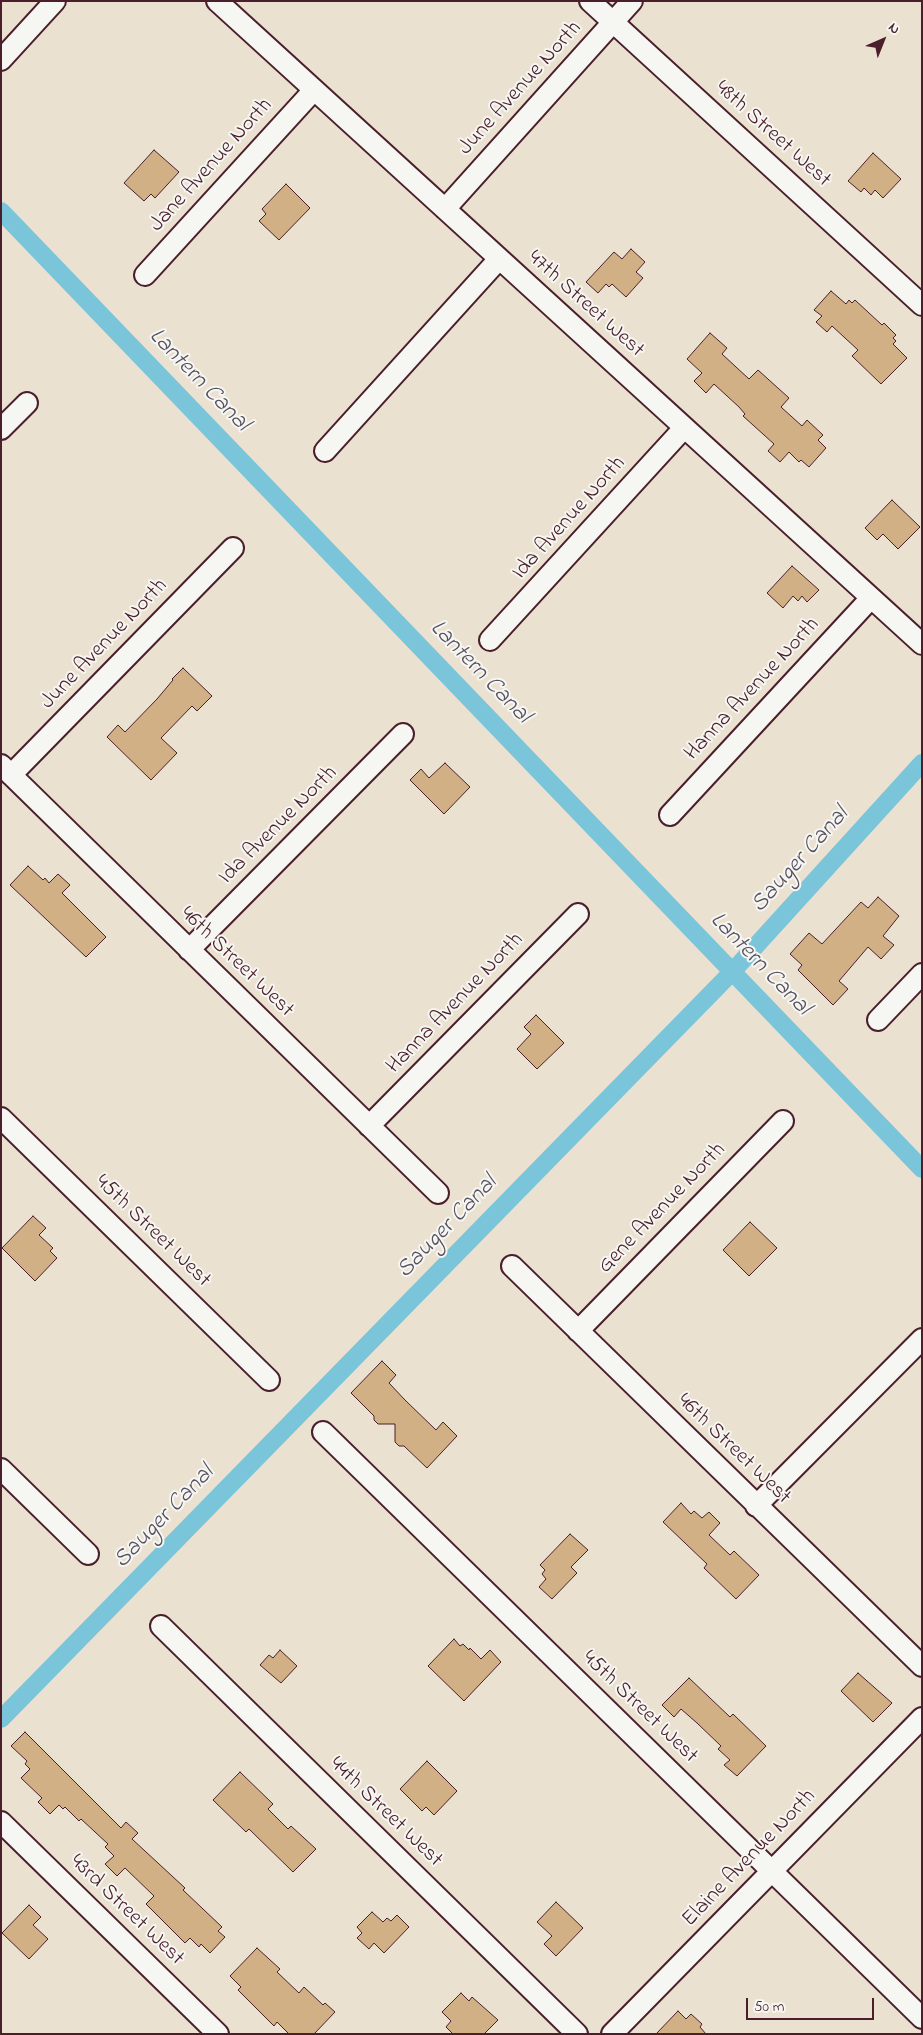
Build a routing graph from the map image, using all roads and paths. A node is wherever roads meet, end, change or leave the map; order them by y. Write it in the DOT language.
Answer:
graph roads {
  1 [pos="55,1"];
  2 [pos="217,1"];
  3 [pos="590,1"];
  4 [pos="632,1"];
  5 [pos="613,22"];
  6 [pos="1,60"];
  7 [pos="314,90"];
  8 [pos="444,209"];
  9 [pos="499,259"];
  10 [pos="145,275"];
  11 [pos="922,305"];
  12 [pos="28,403"];
  13 [pos="1,428"];
  14 [pos="684,428"];
  15 [pos="325,451"];
  16 [pos="233,548"];
  17 [pos="871,598"];
  18 [pos="490,640"];
  19 [pos="922,644"];
  20 [pos="403,734"];
  21 [pos="6,770"];
  22 [pos="670,815"];
  23 [pos="578,914"];
  24 [pos="189,950"];
  25 [pos="922,974"];
  26 [pos="878,1020"];
  27 [pos="1,1118"];
  28 [pos="783,1120"];
  29 [pos="369,1126"];
  30 [pos="438,1194"];
  31 [pos="512,1266"];
  32 [pos="578,1331"];
  33 [pos="922,1339"];
  34 [pos="268,1380"];
  35 [pos="323,1432"];
  36 [pos="1,1469"];
  37 [pos="756,1506"];
  38 [pos="88,1554"];
  39 [pos="161,1626"];
  40 [pos="922,1666"];
  41 [pos="922,1718"];
  42 [pos="1,1822"];
  43 [pos="772,1871"];
  44 [pos="922,2018"];
  45 [pos="218,2034"];
  46 [pos="577,2034"];
  47 [pos="612,2034"];
  1 -- 6 [label="street"];
  2 -- 7 [label="street, 47th Street West"];
  3 -- 5 [label="street, 48th Street West"];
  4 -- 5 [label="street, June Avenue North"];
  5 -- 8 [label="street, June Avenue North"];
  5 -- 11 [label="street, 48th Street West"];
  7 -- 8 [label="street, 47th Street West"];
  7 -- 10 [label="street, Jane Avenue North"];
  8 -- 9 [label="street, 47th Street West"];
  9 -- 14 [label="street, 47th Street West"];
  9 -- 15 [label="street"];
  12 -- 13 [label="street"];
  14 -- 17 [label="street, 47th Street West"];
  14 -- 18 [label="street, Ida Avenue North"];
  16 -- 21 [label="street, June Avenue North"];
  17 -- 19 [label="street, 47th Street West"];
  17 -- 22 [label="street, Hanna Avenue North"];
  20 -- 24 [label="street, Ida Avenue North"];
  21 -- 24 [label="street, 46th Street West"];
  23 -- 29 [label="street, Hanna Avenue North"];
  24 -- 29 [label="street, 46th Street West"];
  25 -- 26 [label="street"];
  27 -- 34 [label="street, 45th Street West"];
  28 -- 32 [label="street, Gene Avenue North"];
  29 -- 30 [label="street, 46th Street West"];
  31 -- 32 [label="street, 46th Street West"];
  32 -- 37 [label="street, 46th Street West"];
  33 -- 37 [label="street"];
  35 -- 43 [label="street, 45th Street West"];
  36 -- 38 [label="street"];
  37 -- 40 [label="street, 46th Street West"];
  39 -- 46 [label="street, 44th Street West"];
  41 -- 43 [label="street, Elaine Avenue North"];
  42 -- 45 [label="street, 43rd Street West"];
  43 -- 44 [label="street, 45th Street West"];
  43 -- 47 [label="street, Elaine Avenue North"];
}
